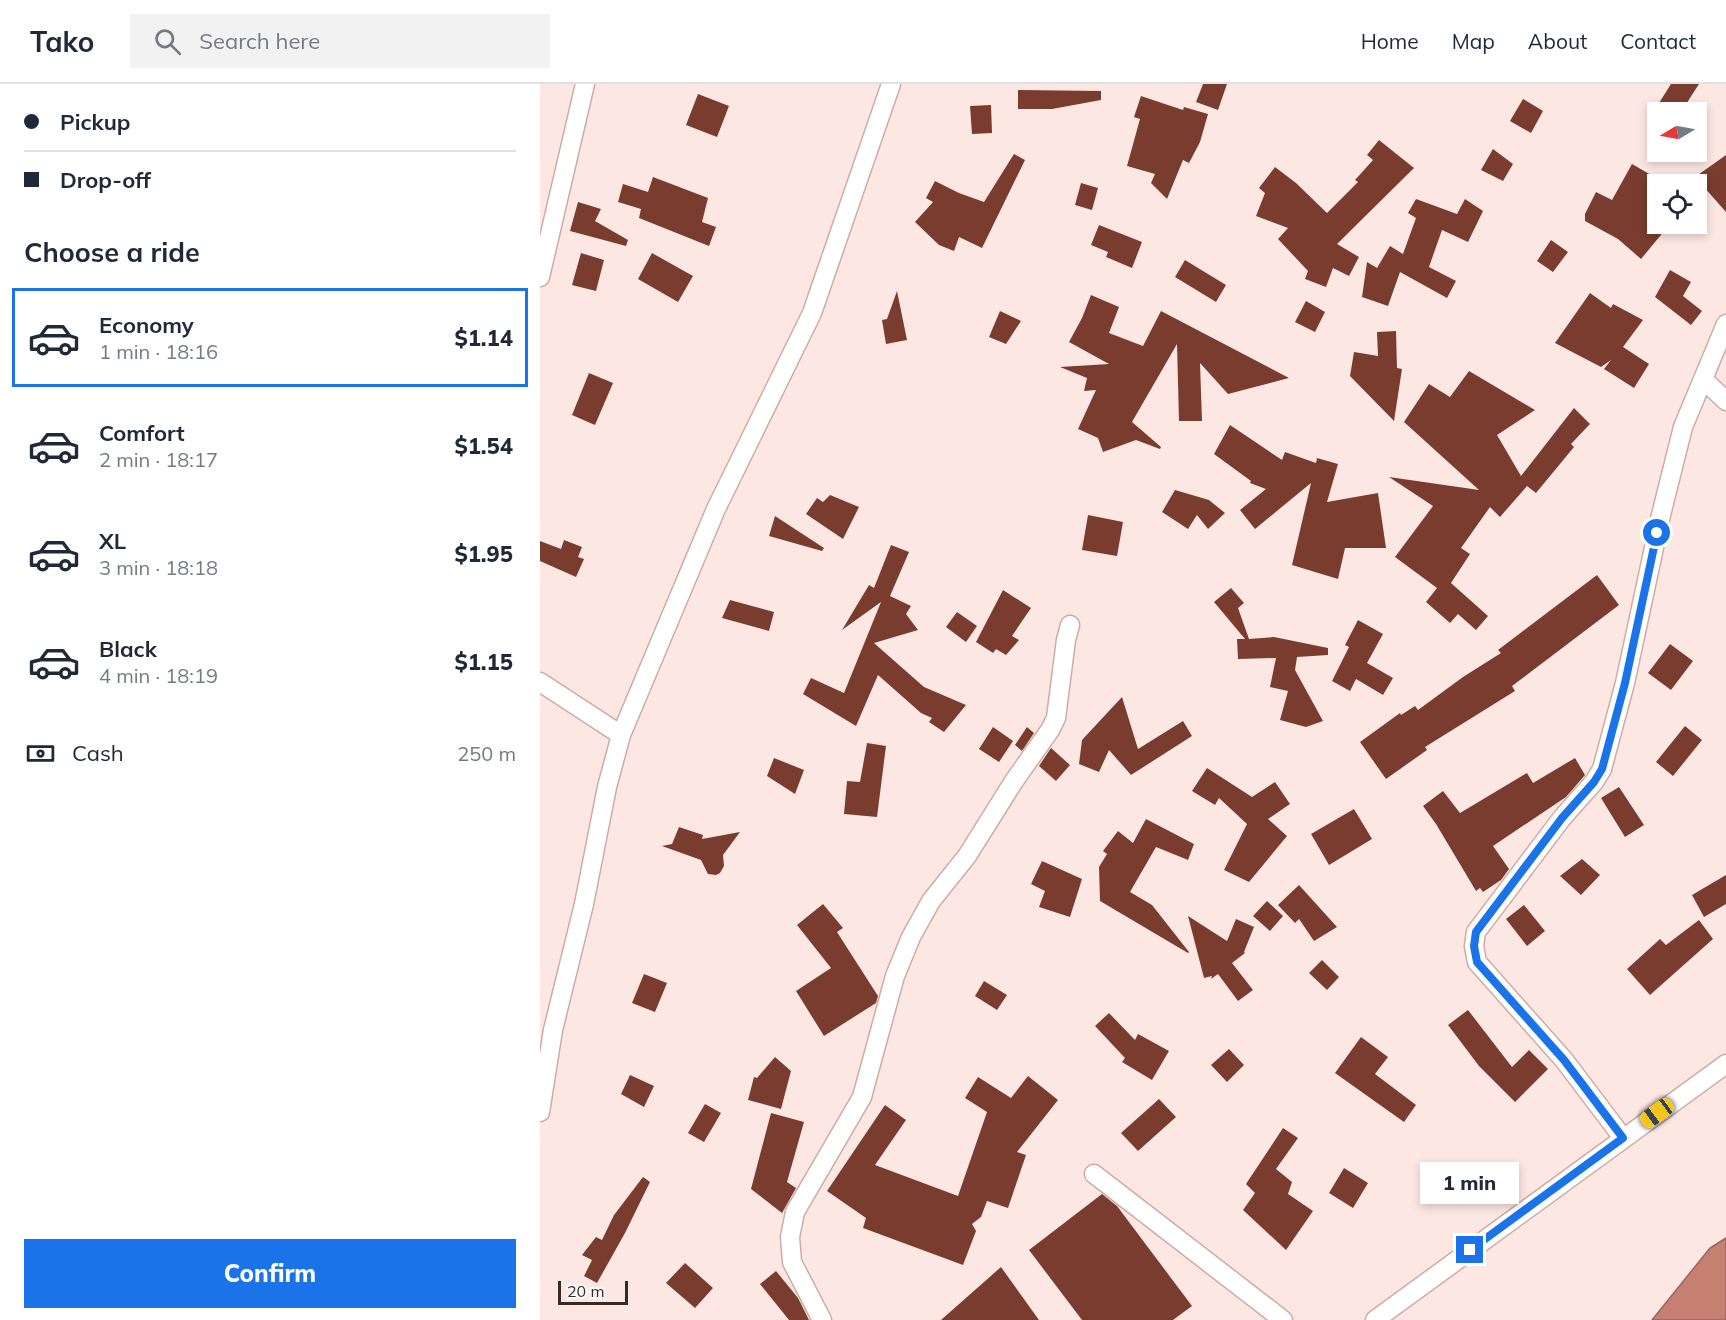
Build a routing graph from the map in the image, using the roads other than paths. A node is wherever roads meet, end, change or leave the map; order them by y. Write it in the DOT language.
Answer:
graph roads {
  1 [pos="585,84"];
  2 [pos="891,84"];
  3 [pos="540,277"];
  4 [pos="1726,324"];
  5 [pos="1704,380"];
  6 [pos="1726,401"];
  7 [pos="1070,625"];
  8 [pos="540,682"];
  9 [pos="621,735"];
  10 [pos="1726,1064"];
  11 [pos="540,1112"];
  12 [pos="1623,1138"];
  13 [pos="1094,1174"];
  14 [pos="822,1320"];
  15 [pos="1283,1320"];
  16 [pos="1375,1320"];
  1 -- 3 [label="street"];
  2 -- 9 [label="street"];
  4 -- 5 [label="street"];
  5 -- 6 [label="street"];
  5 -- 12 [label="street"];
  7 -- 14 [label="street"];
  8 -- 9 [label="street"];
  9 -- 11 [label="street"];
  10 -- 12 [label="street"];
  12 -- 16 [label="street"];
  13 -- 15 [label="street"];
}
